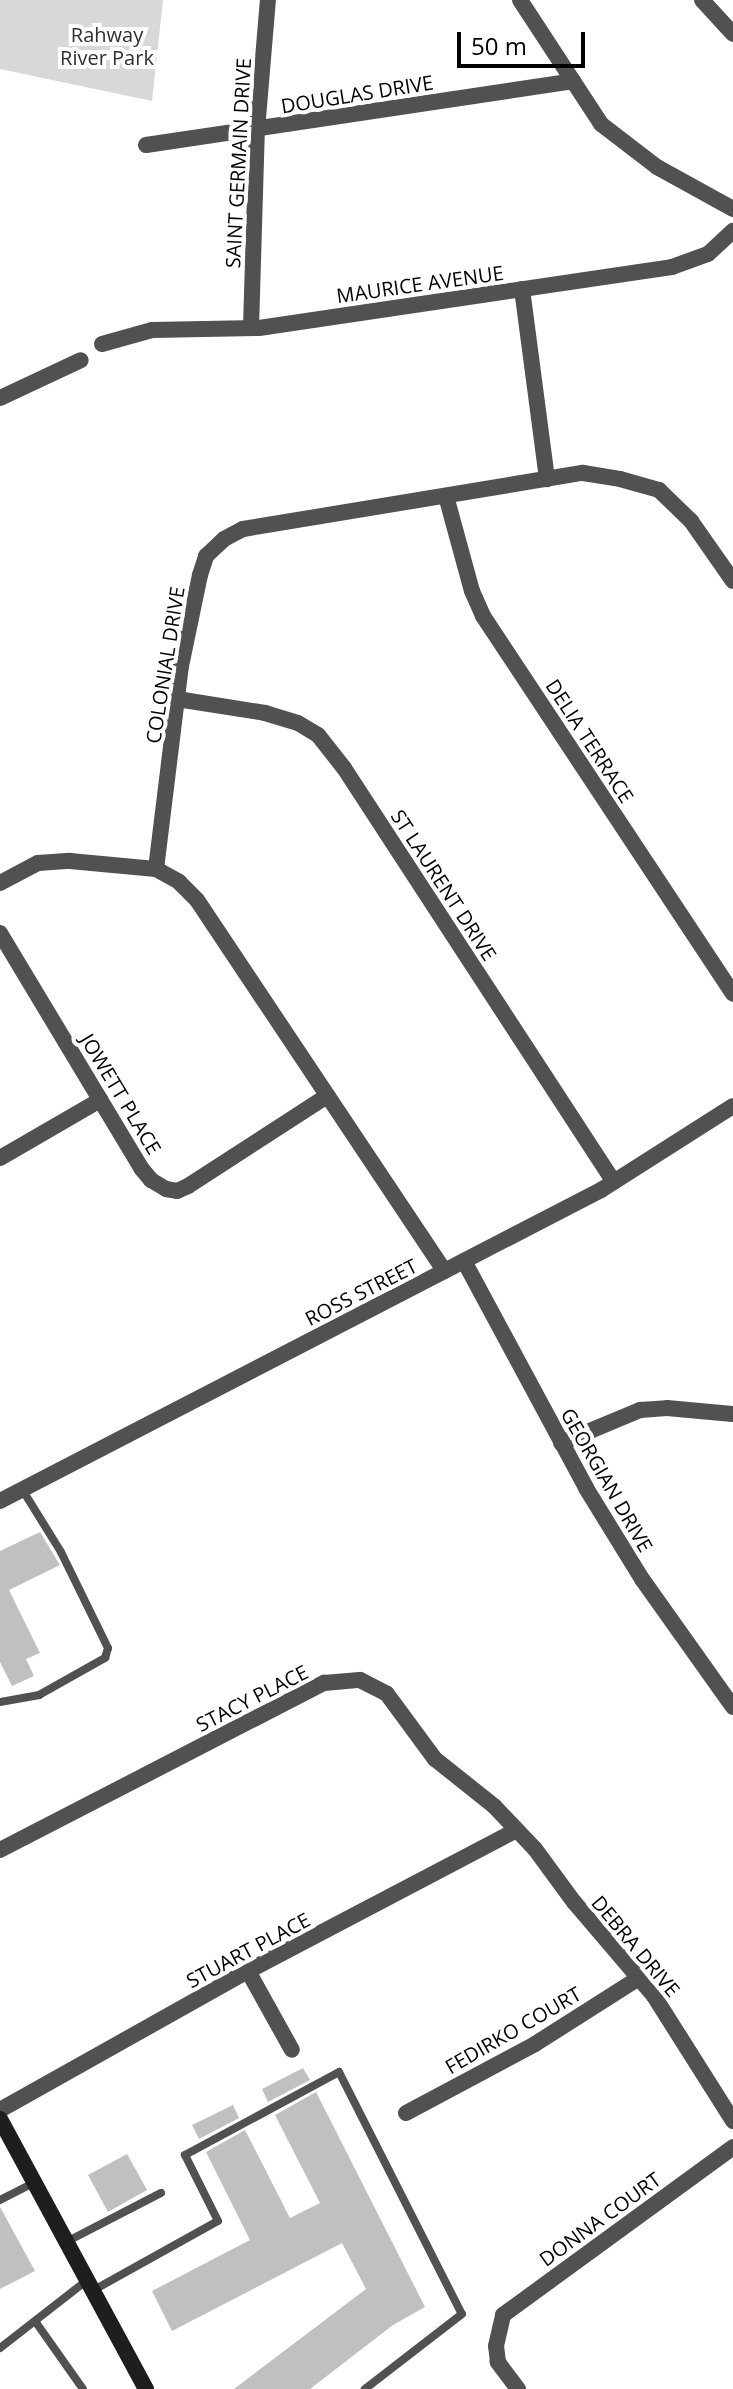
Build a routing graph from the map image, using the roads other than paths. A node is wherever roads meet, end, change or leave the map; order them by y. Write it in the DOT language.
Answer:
graph roads {
  1 [pos="268,0"];
  2 [pos="520,0"];
  3 [pos="702,0"];
  4 [pos="733,34"];
  5 [pos="573,81"];
  6 [pos="257,130"];
  7 [pos="146,145"];
  8 [pos="733,209"];
  9 [pos="733,231"];
  10 [pos="522,289"];
  11 [pos="251,328"];
  12 [pos="102,344"];
  13 [pos="81,360"];
  14 [pos="0,398"];
  15 [pos="547,479"];
  16 [pos="446,496"];
  17 [pos="733,581"];
  18 [pos="177,699"];
  19 [pos="156,869"];
  20 [pos="0,883"];
  21 [pos="0,933"];
  22 [pos="733,994"];
  23 [pos="327,1096"];
  24 [pos="100,1100"];
  25 [pos="733,1106"];
  26 [pos="0,1158"];
  27 [pos="614,1182"];
  28 [pos="464,1261"];
  29 [pos="444,1271"];
  30 [pos="733,1414"];
  31 [pos="561,1443"];
  32 [pos="22,1489"];
  33 [pos="0,1501"];
  34 [pos="0,1702"];
  35 [pos="733,1707"];
  36 [pos="494,1806"];
  37 [pos="516,1830"];
  38 [pos="0,1850"];
  39 [pos="248,1971"];
  40 [pos="639,1978"];
  41 [pos="292,2050"];
  42 [pos="0,2110"];
  43 [pos="406,2113"];
  44 [pos="0,2119"];
  45 [pos="733,2121"];
  46 [pos="733,2147"];
  47 [pos="34,2183"];
  48 [pos="161,2193"];
  49 [pos="0,2200"];
  50 [pos="65,2242"];
  51 [pos="88,2286"];
  52 [pos="35,2321"];
  53 [pos="0,2348"];
  54 [pos="83,2389"];
  55 [pos="146,2389"];
  56 [pos="365,2389"];
  57 [pos="518,2389"];
  1 -- 6 [label="street, SAINT GERMAIN DRIVE"];
  2 -- 5 [label="street"];
  3 -- 4 [label="street"];
  5 -- 6 [label="street, DOUGLAS DRIVE"];
  5 -- 8 [label="street"];
  6 -- 7 [label="street, DOUGLAS DRIVE"];
  6 -- 11 [label="street, SAINT GERMAIN DRIVE"];
  9 -- 10 [label="street, MAURICE AVENUE"];
  10 -- 11 [label="street, MAURICE AVENUE"];
  10 -- 15 [label="street"];
  11 -- 12 [label="street, MAURICE AVENUE"];
  13 -- 14 [label="street"];
  15 -- 16 [label="street, COLONIAL DRIVE"];
  15 -- 17 [label="street, COLONIAL DRIVE"];
  16 -- 18 [label="street, COLONIAL DRIVE"];
  16 -- 22 [label="street, DELIA TERRACE"];
  18 -- 19 [label="street, COLONIAL DRIVE"];
  18 -- 27 [label="street, ST LAURENT DRIVE"];
  19 -- 20 [label="street"];
  19 -- 23 [label="street"];
  21 -- 24 [label="street, JOWETT PLACE"];
  23 -- 24 [label="street, JOWETT PLACE"];
  23 -- 29 [label="street"];
  24 -- 26 [label="street"];
  25 -- 27 [label="street, ROSS STREET"];
  27 -- 28 [label="street, ROSS STREET"];
  28 -- 29 [label="street, ROSS STREET"];
  28 -- 31 [label="street, GEORGIAN DRIVE"];
  29 -- 32 [label="street, ROSS STREET"];
  30 -- 31 [label="street"];
  31 -- 35 [label="street, GEORGIAN DRIVE"];
  32 -- 33 [label="street, ROSS STREET"];
  32 -- 34 [label="lane"];
  36 -- 37 [label="street, DEBRA DRIVE"];
  36 -- 38 [label="street, STACY PLACE"];
  37 -- 39 [label="street, STUART PLACE"];
  37 -- 40 [label="street, DEBRA DRIVE"];
  39 -- 41 [label="street"];
  39 -- 42 [label="street, STUART PLACE"];
  40 -- 43 [label="street, FEDIRKO COURT"];
  40 -- 45 [label="street, DEBRA DRIVE"];
  44 -- 47 [label="main road"];
  46 -- 57 [label="street, DONNA COURT"];
  47 -- 49 [label="lane"];
  47 -- 50 [label="main road"];
  48 -- 50 [label="lane"];
  50 -- 51 [label="main road"];
  51 -- 52 [label="lane"];
  51 -- 55 [label="main road"];
  51 -- 56 [label="lane"];
  52 -- 53 [label="lane"];
  52 -- 54 [label="lane"];
}
